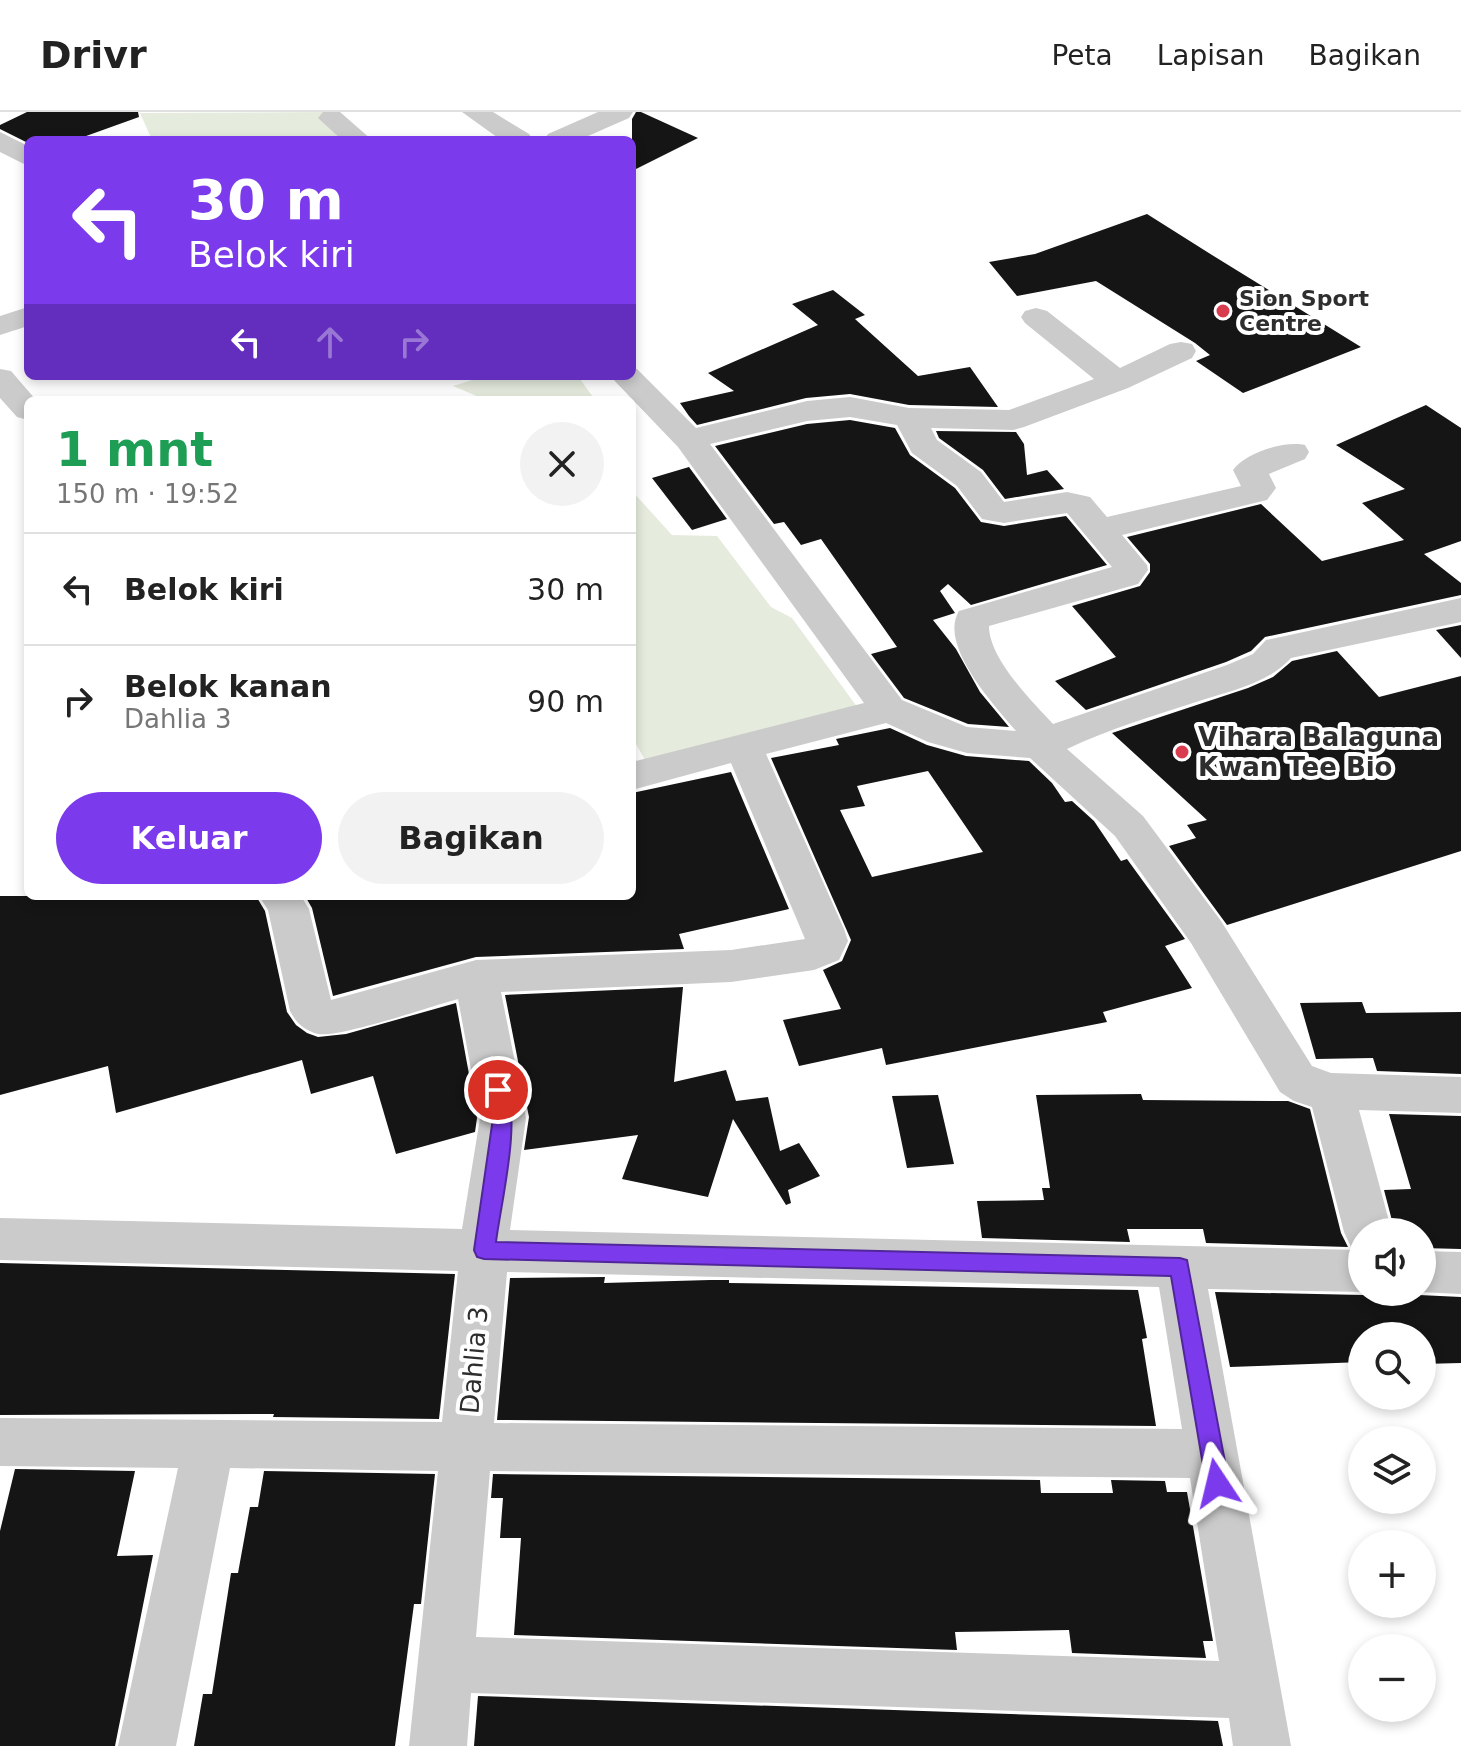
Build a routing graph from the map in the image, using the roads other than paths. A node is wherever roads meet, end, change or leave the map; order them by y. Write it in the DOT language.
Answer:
graph roads {
  1 [pos="475,112"];
  2 [pos="620,112"];
  3 [pos="331,118"];
  4 [pos="354,136"];
  5 [pos="514,136"];
  6 [pos="566,136"];
  7 [pos="0,140"];
  8 [pos="24,155"];
  9 [pos="24,317"];
  10 [pos="1036,317"];
  11 [pos="0,326"];
  12 [pos="1181,351"];
  13 [pos="0,378"];
  14 [pos="630,380"];
  15 [pos="1117,381"];
  16 [pos="24,405"];
  17 [pos="909,418"];
  18 [pos="690,440"];
  19 [pos="1293,452"];
  20 [pos="1101,529"];
  21 [pos="1461,610"];
  22 [pos="889,709"];
  23 [pos="1044,744"];
  24 [pos="744,748"];
  25 [pos="636,775"];
  26 [pos="282,900"];
  27 [pos="476,977"];
  28 [pos="1331,1091"];
  29 [pos="1461,1095"];
  30 [pos="1364,1218"];
  31 [pos="0,1239"];
  32 [pos="484,1250"];
  33 [pos="1180,1267"];
  34 [pos="1348,1271"];
  35 [pos="1436,1272"];
  36 [pos="1461,1273"];
  37 [pos="0,1442"];
  38 [pos="209,1445"];
  39 [pos="466,1449"];
  40 [pos="1212,1454"];
  41 [pos="446,1664"];
  42 [pos="1252,1690"];
  43 [pos="147,1746"];
  44 [pos="438,1746"];
  45 [pos="1262,1746"];
  1 -- 5 [label="street"];
  2 -- 6 [label="street"];
  3 -- 4 [label="street"];
  7 -- 8 [label="street"];
  9 -- 11 [label="street"];
  10 -- 15 [label="street"];
  12 -- 15 [label="street"];
  13 -- 16 [label="street"];
  14 -- 18 [label="street"];
  15 -- 17 [label="street"];
  17 -- 18 [label="street"];
  17 -- 20 [label="street"];
  18 -- 22 [label="street"];
  19 -- 20 [label="street"];
  20 -- 23 [label="street"];
  21 -- 23 [label="street"];
  22 -- 23 [label="street"];
  22 -- 24 [label="street"];
  23 -- 28 [label="street"];
  24 -- 25 [label="street"];
  24 -- 27 [label="street"];
  26 -- 27 [label="street"];
  27 -- 32 [label="street, Dahlia 3"];
  28 -- 29 [label="street"];
  28 -- 30 [label="street"];
  31 -- 32 [label="street"];
  32 -- 33 [label="street"];
  32 -- 39 [label="street, Dahlia 3"];
  33 -- 34 [label="street"];
  33 -- 40 [label="street"];
  35 -- 36 [label="street"];
  37 -- 38 [label="street"];
  38 -- 39 [label="street"];
  38 -- 43 [label="street"];
  39 -- 40 [label="street"];
  39 -- 41 [label="street, Dahlia 3"];
  40 -- 42 [label="street"];
  41 -- 42 [label="street"];
  41 -- 44 [label="street, Dahlia 3"];
  42 -- 45 [label="street"];
}
